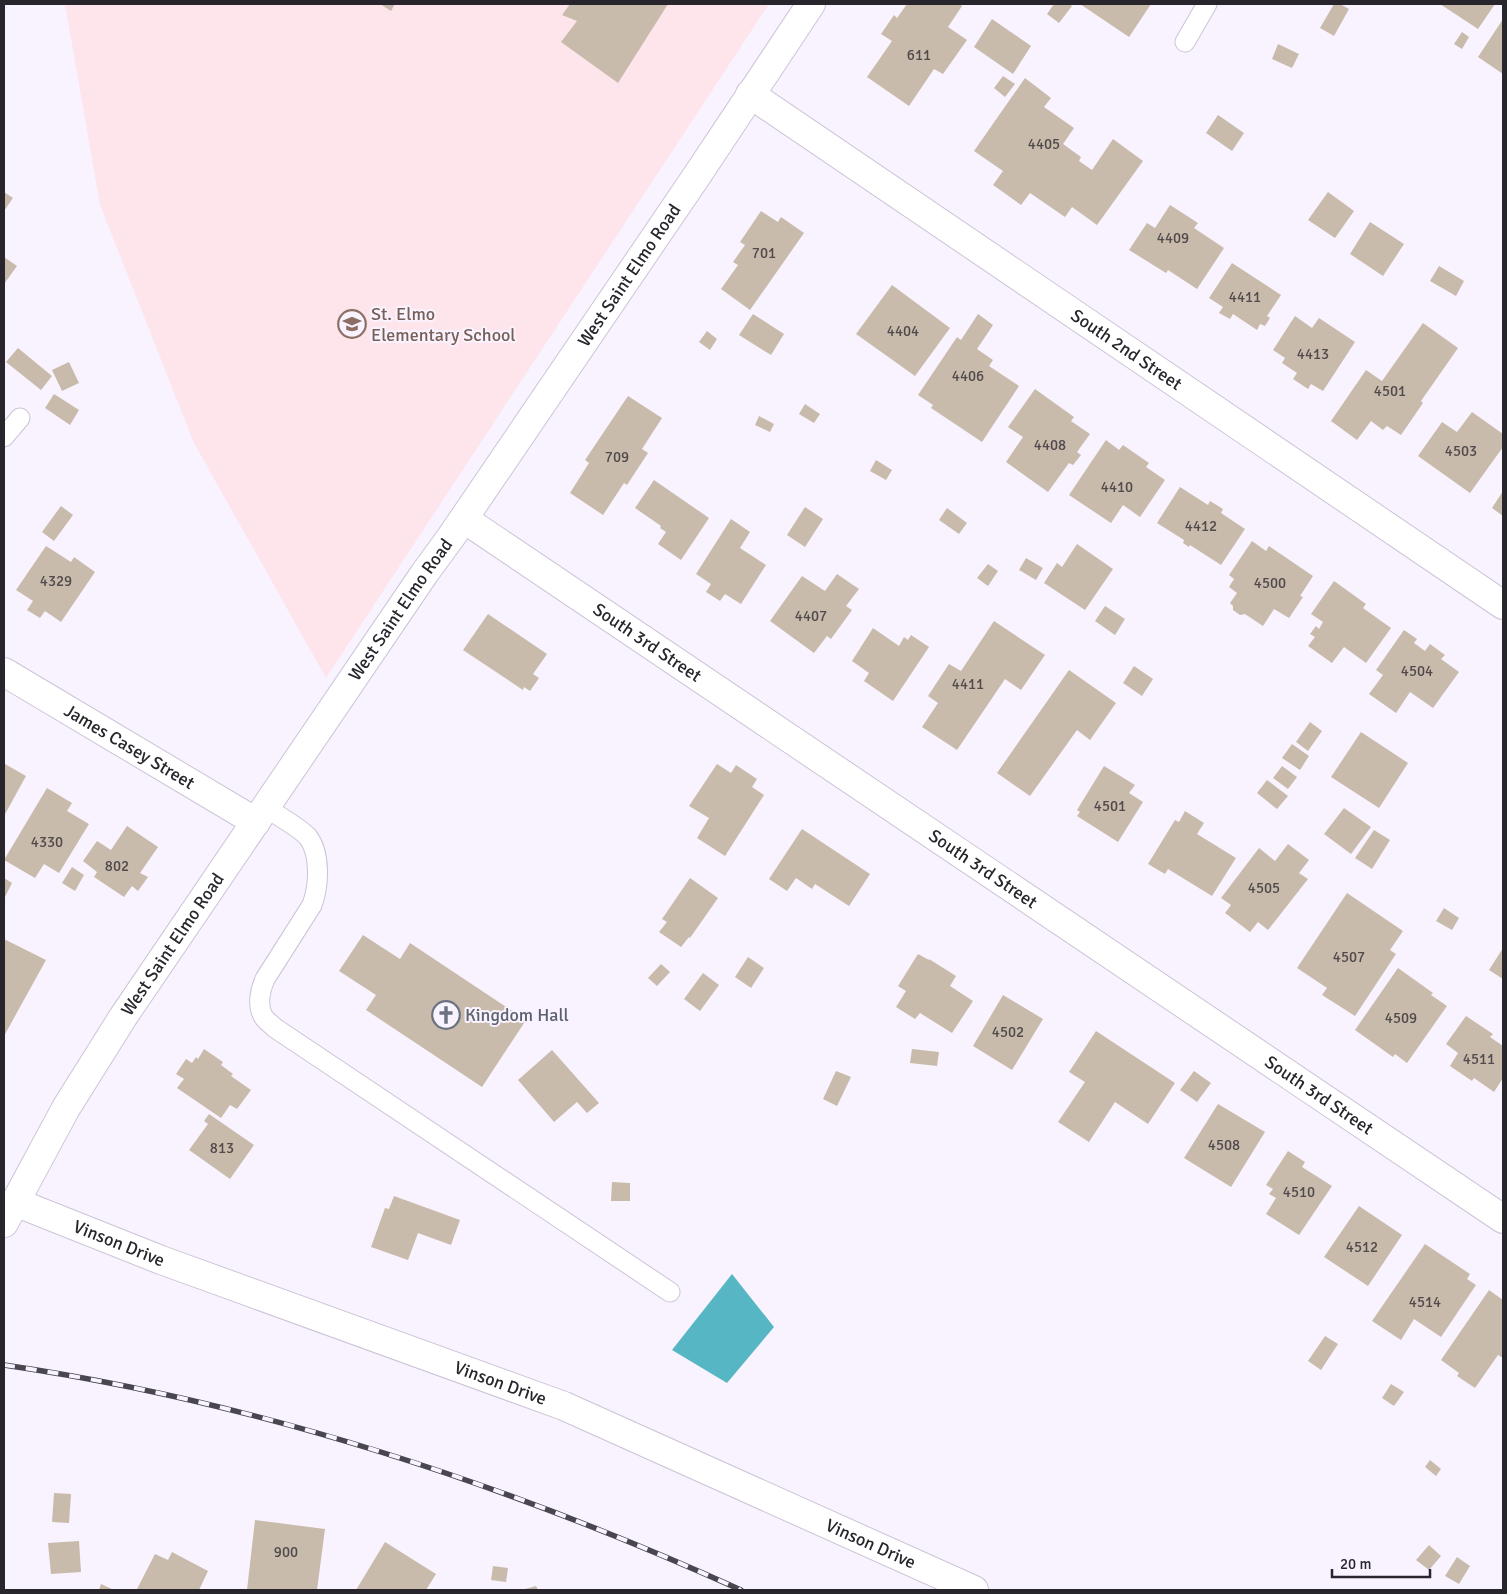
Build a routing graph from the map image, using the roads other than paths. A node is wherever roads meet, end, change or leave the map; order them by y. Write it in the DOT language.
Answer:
graph roads {
  1 [pos="811,4"];
  2 [pos="1207,4"];
  3 [pos="1185,42"];
  4 [pos="750,94"];
  5 [pos="20,418"];
  6 [pos="4,437"];
  7 [pos="464,519"];
  8 [pos="1503,605"];
  9 [pos="4,672"];
  10 [pos="261,815"];
  11 [pos="8,1207"];
  12 [pos="1503,1219"];
  13 [pos="670,1292"];
  14 [pos="974,1590"];
  1 -- 4 [label="street, West Saint Elmo Road"];
  2 -- 3 [label="lane"];
  4 -- 7 [label="street, West Saint Elmo Road"];
  4 -- 8 [label="street, South 2nd Street"];
  5 -- 6 [label="lane"];
  7 -- 10 [label="street, West Saint Elmo Road"];
  7 -- 12 [label="street, South 3rd Street"];
  9 -- 10 [label="street, James Casey Street"];
  10 -- 11 [label="street, West Saint Elmo Road"];
  10 -- 13 [label="lane"];
  11 -- 14 [label="street, Vinson Drive"];
}
